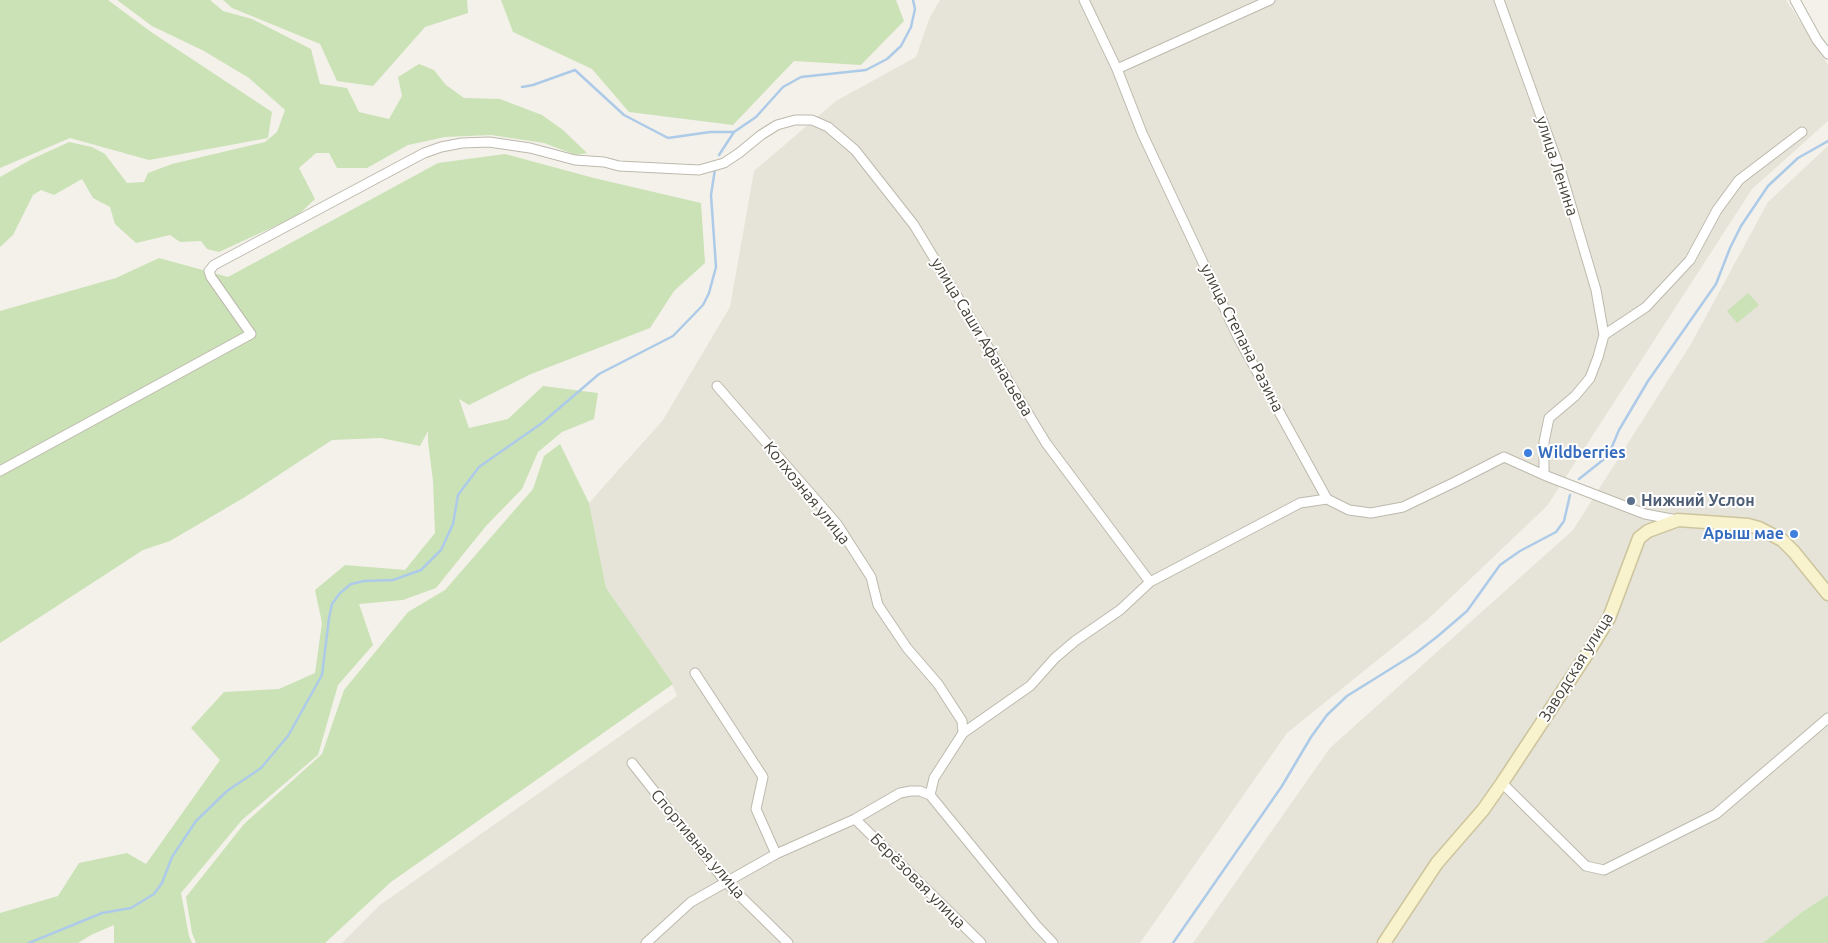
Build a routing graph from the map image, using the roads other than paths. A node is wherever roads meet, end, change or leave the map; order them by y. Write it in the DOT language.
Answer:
graph roads {
  1 [pos="1084,0"];
  2 [pos="1270,0"];
  3 [pos="1499,0"];
  4 [pos="1795,0"];
  5 [pos="1828,54"];
  6 [pos="1117,69"];
  7 [pos="1802,132"];
  8 [pos="1604,335"];
  9 [pos="717,386"];
  10 [pos="0,471"];
  11 [pos="1544,475"];
  12 [pos="1326,499"];
  13 [pos="1678,520"];
  14 [pos="1150,582"];
  15 [pos="1828,594"];
  16 [pos="695,673"];
  17 [pos="1828,718"];
  18 [pos="963,733"];
  19 [pos="632,763"];
  20 [pos="1502,783"];
  21 [pos="930,795"];
  22 [pos="856,819"];
  23 [pos="776,854"];
  24 [pos="725,881"];
  25 [pos="646,943"];
  26 [pos="788,943"];
  27 [pos="981,943"];
  28 [pos="1053,943"];
  29 [pos="1384,943"];
  1 -- 6 [label="street, улица Степана Разина"];
  2 -- 6 [label="street"];
  3 -- 8 [label="street, улица Ленина"];
  4 -- 5 [label="street"];
  6 -- 12 [label="street, улица Степана Разина"];
  7 -- 8 [label="street"];
  8 -- 11 [label="street"];
  9 -- 18 [label="street, Колхозная улица"];
  10 -- 14 [label="street, улица Саши Афанасьева"];
  11 -- 12 [label="street"];
  11 -- 13 [label="street"];
  12 -- 14 [label="street"];
  13 -- 15 [label="street, Заводская улица"];
  13 -- 20 [label="street, Заводская улица"];
  14 -- 18 [label="street"];
  16 -- 23 [label="street"];
  17 -- 20 [label="street"];
  18 -- 21 [label="street"];
  19 -- 24 [label="street, Спортивная улица"];
  20 -- 29 [label="street, Заводская улица"];
  21 -- 22 [label="street"];
  21 -- 28 [label="street"];
  22 -- 23 [label="street"];
  22 -- 27 [label="street, Берёзовая улица"];
  23 -- 24 [label="street"];
  24 -- 25 [label="street"];
  24 -- 26 [label="street, Спортивная улица"];
}
